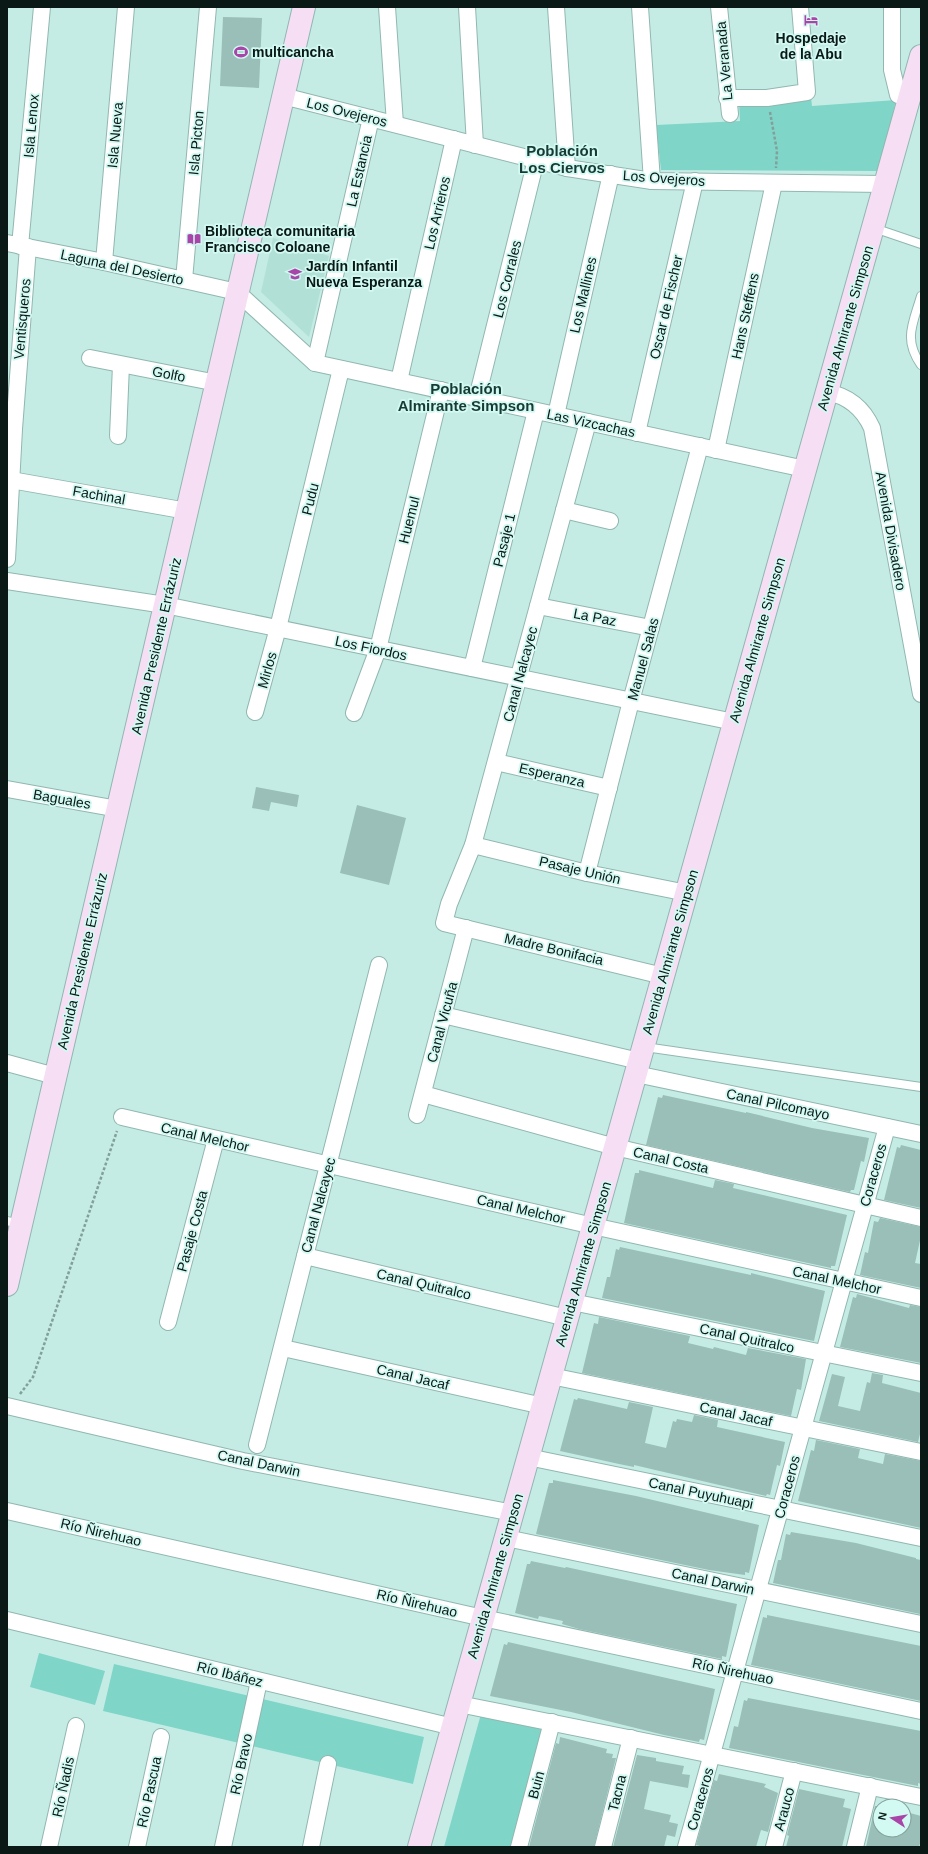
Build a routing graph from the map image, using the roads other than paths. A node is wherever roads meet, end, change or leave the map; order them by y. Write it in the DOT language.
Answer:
graph roads {
  1 [pos="42,7"];
  2 [pos="126,7"];
  3 [pos="208,7"];
  4 [pos="304,7"];
  5 [pos="387,7"];
  6 [pos="467,7"];
  7 [pos="556,7"];
  8 [pos="640,7"];
  9 [pos="719,7"];
  10 [pos="800,7"];
  11 [pos="892,7"];
  12 [pos="921,56"];
  13 [pos="283,96"];
  14 [pos="727,98"];
  15 [pos="909,98"];
  16 [pos="730,114"];
  17 [pos="371,118"];
  18 [pos="395,124"];
  19 [pos="454,139"];
  20 [pos="475,145"];
  21 [pos="536,160"];
  22 [pos="567,168"];
  23 [pos="611,174"];
  24 [pos="652,180"];
  25 [pos="695,181"];
  26 [pos="774,183"];
  27 [pos="885,184"];
  28 [pos="873,228"];
  29 [pos="921,244"];
  30 [pos="19,245"];
  31 [pos="104,262"];
  32 [pos="184,280"];
  33 [pos="237,292"];
  34 [pos="921,296"];
  35 [pos="14,331"];
  36 [pos="90,358"];
  37 [pos="315,363"];
  38 [pos="121,365"];
  39 [pos="921,365"];
  40 [pos="341,369"];
  41 [pos="399,381"];
  42 [pos="216,383"];
  43 [pos="441,390"];
  44 [pos="828,392"];
  45 [pos="478,398"];
  46 [pos="536,411"];
  47 [pos="556,415"];
  48 [pos="588,422"];
  49 [pos="10,428"];
  50 [pos="637,433"];
  51 [pos="118,436"];
  52 [pos="700,446"];
  53 [pos="716,450"];
  54 [pos="805,469"];
  55 [pos="11,480"];
  56 [pos="564,510"];
  57 [pos="187,511"];
  58 [pos="610,521"];
  59 [pos="8,526"];
  60 [pos="7,559"];
  61 [pos="7,581"];
  62 [pos="165,605"];
  63 [pos="538,606"];
  64 [pos="278,628"];
  65 [pos="651,628"];
  66 [pos="378,649"];
  67 [pos="472,668"];
  68 [pos="518,678"];
  69 [pos="921,694"];
  70 [pos="631,701"];
  71 [pos="255,712"];
  72 [pos="354,713"];
  73 [pos="734,722"];
  74 [pos="496,762"];
  75 [pos="609,788"];
  76 [pos="7,789"];
  77 [pos="118,809"];
  78 [pos="473,845"];
  79 [pos="587,873"];
  80 [pos="686,893"];
  81 [pos="444,923"];
  82 [pos="466,928"];
  83 [pos="379,965"];
  84 [pos="664,976"];
  85 [pos="443,1015"];
  86 [pos="640,1061"];
  87 [pos="7,1063"];
  88 [pos="55,1076"];
  89 [pos="921,1087"];
  90 [pos="422,1094"];
  91 [pos="417,1115"];
  92 [pos="122,1117"];
  93 [pos="887,1127"];
  94 [pos="921,1134"];
  95 [pos="216,1139"];
  96 [pos="615,1147"];
  97 [pos="329,1166"];
  98 [pos="865,1206"];
  99 [pos="921,1218"];
  100 [pos="13,1222"];
  101 [pos="593,1226"];
  102 [pos="305,1256"];
  103 [pos="8,1274"];
  104 [pos="844,1282"];
  105 [pos="921,1298"];
  106 [pos="570,1310"];
  107 [pos="168,1322"];
  108 [pos="283,1348"];
  109 [pos="824,1354"];
  110 [pos="921,1373"];
  111 [pos="551,1376"];
  112 [pos="543,1406"];
  113 [pos="9,1407"];
  114 [pos="803,1428"];
  115 [pos="257,1445"];
  116 [pos="921,1452"];
  117 [pos="528,1457"];
  118 [pos="781,1509"];
  119 [pos="7,1511"];
  120 [pos="513,1513"];
  121 [pos="506,1538"];
  122 [pos="921,1538"];
  123 [pos="758,1591"];
  124 [pos="483,1618"];
  125 [pos="7,1620"];
  126 [pos="921,1624"];
  127 [pos="735,1672"];
  128 [pos="259,1681"];
  129 [pos="459,1704"];
  130 [pos="921,1712"];
  131 [pos="552,1722"];
  132 [pos="76,1726"];
  133 [pos="453,1727"];
  134 [pos="161,1737"];
  135 [pos="631,1738"];
  136 [pos="712,1755"];
  137 [pos="328,1764"];
  138 [pos="794,1771"];
  139 [pos="870,1786"];
  140 [pos="921,1797"];
  141 [pos="49,1847"];
  142 [pos="137,1847"];
  143 [pos="224,1847"];
  144 [pos="311,1847"];
  145 [pos="419,1847"];
  146 [pos="519,1847"];
  147 [pos="603,1847"];
  148 [pos="686,1847"];
  149 [pos="774,1847"];
  150 [pos="854,1847"];
  1 -- 30 [label="street, Isla Lenox"];
  2 -- 31 [label="street, Isla Nueva"];
  3 -- 32 [label="street, Isla Picton"];
  4 -- 13 [label="street, Avenida Presidente Errázuriz"];
  5 -- 18 [label="street"];
  6 -- 20 [label="street"];
  7 -- 22 [label="street"];
  8 -- 24 [label="street"];
  9 -- 14 [label="street, La Veranada"];
  10 -- 14 [label="street"];
  11 -- 15 [label="street"];
  12 -- 15 [label="street, Avenida Almirante Simpson"];
  13 -- 17 [label="street, Los Ovejeros"];
  13 -- 33 [label="street, Avenida Presidente Errázuriz"];
  14 -- 16 [label="street, La Veranada"];
  15 -- 27 [label="street, Avenida Almirante Simpson"];
  17 -- 18 [label="street, Los Ovejeros"];
  17 -- 37 [label="street, La Estancia"];
  18 -- 19 [label="street, Los Ovejeros"];
  19 -- 20 [label="street, Los Ovejeros"];
  19 -- 41 [label="street, Los Arrieros"];
  20 -- 21 [label="street, Los Ovejeros"];
  21 -- 22 [label="street, Los Ovejeros"];
  21 -- 45 [label="street, Los Corrales"];
  22 -- 23 [label="street, Los Ovejeros"];
  23 -- 24 [label="street, Los Ovejeros"];
  23 -- 47 [label="street, Los Mallines"];
  24 -- 25 [label="street, Los Ovejeros"];
  25 -- 26 [label="street, Los Ovejeros"];
  25 -- 50 [label="street, Oscar de Fischer"];
  26 -- 27 [label="street, Los Ovejeros"];
  26 -- 53 [label="street, Hans Steffens"];
  27 -- 28 [label="street, Avenida Almirante Simpson"];
  28 -- 29 [label="lane"];
  28 -- 44 [label="street, Avenida Almirante Simpson"];
  30 -- 31 [label="street, Laguna del Desierto"];
  30 -- 35 [label="street, Ventisqueros"];
  31 -- 32 [label="street, Laguna del Desierto"];
  32 -- 33 [label="street, Laguna del Desierto"];
  33 -- 37 [label="street, Las Vizcachas"];
  33 -- 42 [label="street, Avenida Presidente Errázuriz"];
  34 -- 39 [label="lane"];
  35 -- 49 [label="street, Ventisqueros"];
  36 -- 38 [label="street, Golfo"];
  37 -- 40 [label="street, Las Vizcachas"];
  38 -- 42 [label="street, Golfo"];
  38 -- 51 [label="street"];
  40 -- 41 [label="street, Las Vizcachas"];
  40 -- 64 [label="street, Pudu"];
  41 -- 43 [label="street, Las Vizcachas"];
  42 -- 57 [label="street, Avenida Presidente Errázuriz"];
  43 -- 45 [label="street, Las Vizcachas"];
  43 -- 66 [label="street, Huemul"];
  44 -- 54 [label="street, Avenida Almirante Simpson"];
  44 -- 69 [label="street, Avenida Divisadero"];
  45 -- 46 [label="street, Las Vizcachas"];
  46 -- 47 [label="street, Las Vizcachas"];
  46 -- 67 [label="street, Pasaje 1"];
  47 -- 48 [label="street, Las Vizcachas"];
  48 -- 50 [label="street, Las Vizcachas"];
  48 -- 56 [label="street, Canal Nalcayec"];
  49 -- 55 [label="street, Ventisqueros"];
  50 -- 52 [label="street, Las Vizcachas"];
  52 -- 53 [label="street, Las Vizcachas"];
  52 -- 65 [label="street, Manuel Salas"];
  53 -- 54 [label="street, Las Vizcachas"];
  54 -- 73 [label="street, Avenida Almirante Simpson"];
  55 -- 57 [label="street, Fachinal"];
  55 -- 59 [label="street, Ventisqueros"];
  56 -- 58 [label="street"];
  56 -- 63 [label="street, Canal Nalcayec"];
  57 -- 62 [label="street, Avenida Presidente Errázuriz"];
  59 -- 60 [label="street, Ventisqueros"];
  61 -- 62 [label="street, Los Fiordos"];
  62 -- 64 [label="street, Los Fiordos"];
  62 -- 77 [label="street, Avenida Presidente Errázuriz"];
  63 -- 65 [label="street, La Paz"];
  63 -- 68 [label="street, Canal Nalcayec"];
  64 -- 66 [label="street, Los Fiordos"];
  64 -- 71 [label="street, Mirlos"];
  65 -- 70 [label="street, Manuel Salas"];
  66 -- 67 [label="street, Los Fiordos"];
  66 -- 72 [label="street, Huemul"];
  67 -- 68 [label="street, Los Fiordos"];
  68 -- 70 [label="street, Los Fiordos"];
  68 -- 74 [label="street, Canal Nalcayec"];
  70 -- 73 [label="street, Los Fiordos"];
  70 -- 75 [label="street, Manuel Salas"];
  73 -- 80 [label="street, Avenida Almirante Simpson"];
  74 -- 75 [label="street, Esperanza"];
  74 -- 78 [label="street, Canal Nalcayec"];
  75 -- 79 [label="street, Manuel Salas"];
  76 -- 77 [label="street, Baguales"];
  77 -- 88 [label="street, Avenida Presidente Errázuriz"];
  78 -- 79 [label="street, Pasaje Unión"];
  78 -- 81 [label="street, Canal Nalcayec"];
  79 -- 80 [label="street, Pasaje Unión"];
  80 -- 84 [label="street, Avenida Almirante Simpson"];
  81 -- 82 [label="street, Madre Bonifacia"];
  82 -- 84 [label="street, Madre Bonifacia"];
  82 -- 85 [label="street, Canal Vicuña"];
  83 -- 97 [label="street, Canal Nalcayec"];
  84 -- 86 [label="street, Avenida Almirante Simpson"];
  85 -- 86 [label="street, Canal Pilcomayo"];
  85 -- 90 [label="street, Canal Vicuña"];
  86 -- 89 [label="lane"];
  86 -- 93 [label="street, Canal Pilcomayo"];
  86 -- 96 [label="street, Avenida Almirante Simpson"];
  87 -- 88 [label="street"];
  88 -- 100 [label="street, Avenida Presidente Errázuriz"];
  90 -- 91 [label="street, Canal Vicuña"];
  90 -- 96 [label="street, Canal Costa"];
  92 -- 95 [label="street, Canal Melchor"];
  93 -- 94 [label="street, Canal Pilcomayo"];
  93 -- 98 [label="street, Coraceros"];
  95 -- 97 [label="street, Canal Melchor"];
  95 -- 107 [label="street, Pasaje Costa"];
  96 -- 98 [label="street, Canal Costa"];
  96 -- 101 [label="street, Avenida Almirante Simpson"];
  97 -- 101 [label="street, Canal Melchor"];
  97 -- 102 [label="street, Canal Nalcayec"];
  98 -- 99 [label="street, Canal Costa"];
  98 -- 104 [label="street, Coraceros"];
  100 -- 103 [label="street, Avenida Presidente Errázuriz"];
  101 -- 104 [label="street, Canal Melchor"];
  101 -- 106 [label="street, Avenida Almirante Simpson"];
  102 -- 106 [label="street, Canal Quitralco"];
  102 -- 108 [label="street, Canal Nalcayec"];
  104 -- 105 [label="street, Canal Melchor"];
  104 -- 109 [label="street, Coraceros"];
  106 -- 109 [label="street, Canal Quitralco"];
  106 -- 111 [label="street, Avenida Almirante Simpson"];
  108 -- 112 [label="street, Canal Jacaf"];
  108 -- 115 [label="street, Canal Nalcayec"];
  109 -- 110 [label="street, Canal Quitralco"];
  109 -- 114 [label="street, Coraceros"];
  111 -- 112 [label="street, Avenida Almirante Simpson"];
  111 -- 114 [label="street, Canal Jacaf"];
  112 -- 117 [label="street, Avenida Almirante Simpson"];
  113 -- 120 [label="street, Canal Darwin"];
  114 -- 116 [label="street, Canal Jacaf"];
  114 -- 118 [label="street, Coraceros"];
  117 -- 118 [label="street, Canal Puyuhuapi"];
  117 -- 120 [label="street, Avenida Almirante Simpson"];
  118 -- 122 [label="street, Canal Puyuhuapi"];
  118 -- 123 [label="street, Coraceros"];
  119 -- 124 [label="street, Río Ñirehuao"];
  120 -- 121 [label="street, Avenida Almirante Simpson"];
  121 -- 123 [label="street, Canal Darwin"];
  121 -- 124 [label="street, Avenida Almirante Simpson"];
  123 -- 126 [label="street, Canal Darwin"];
  123 -- 127 [label="street, Coraceros"];
  124 -- 127 [label="street, Río Ñirehuao"];
  124 -- 129 [label="street, Avenida Almirante Simpson"];
  125 -- 128 [label="street, Río Ibáñez"];
  127 -- 130 [label="street, Río Ñirehuao"];
  127 -- 136 [label="street, Coraceros"];
  128 -- 133 [label="street, Río Ibáñez"];
  128 -- 143 [label="street, Río Bravo"];
  129 -- 131 [label="street"];
  129 -- 133 [label="street, Avenida Almirante Simpson"];
  131 -- 135 [label="street"];
  131 -- 146 [label="street, Buin"];
  132 -- 141 [label="street, Río Ñadis"];
  133 -- 145 [label="street, Avenida Almirante Simpson"];
  134 -- 142 [label="street, Río Pascua"];
  135 -- 136 [label="street"];
  135 -- 147 [label="street, Tacna"];
  136 -- 138 [label="street"];
  136 -- 148 [label="street, Coraceros"];
  137 -- 144 [label="street"];
  138 -- 139 [label="street"];
  138 -- 149 [label="street, Arauco"];
  139 -- 140 [label="street"];
  139 -- 150 [label="street"];
}
